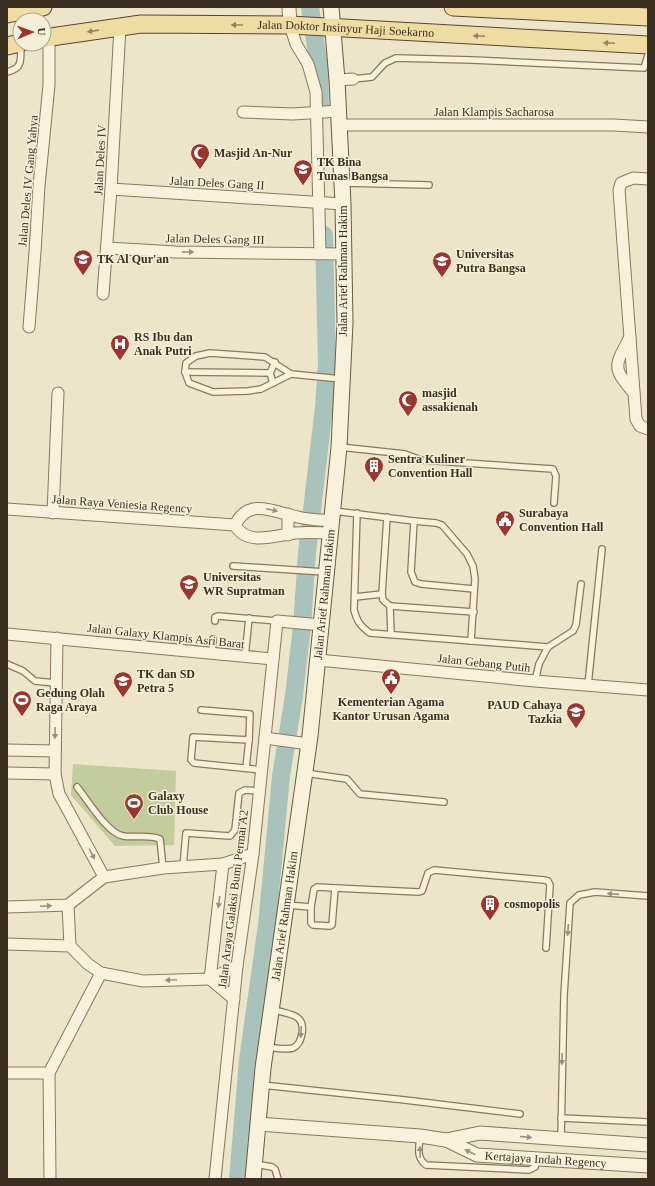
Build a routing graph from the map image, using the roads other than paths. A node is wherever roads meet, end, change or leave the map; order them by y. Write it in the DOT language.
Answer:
graph roads {
  1 [pos="40,7"];
  2 [pos="289,7"];
  3 [pos="331,7"];
  4 [pos="453,7"];
  5 [pos="470,8"];
  6 [pos="582,11"];
  7 [pos="7,14"];
  8 [pos="648,18"];
  9 [pos="293,25"];
  10 [pos="120,27"];
  11 [pos="325,27"];
  12 [pos="52,37"];
  13 [pos="648,45"];
  14 [pos="20,52"];
  15 [pos="48,52"];
  16 [pos="648,55"];
  17 [pos="646,68"];
  18 [pos="7,72"];
  19 [pos="353,79"];
  20 [pos="337,80"];
  21 [pos="243,112"];
  22 [pos="318,113"];
  23 [pos="337,116"];
  24 [pos="648,127"];
  25 [pos="648,179"];
  26 [pos="342,183"];
  27 [pos="429,185"];
  28 [pos="112,189"];
  29 [pos="328,204"];
  30 [pos="107,248"];
  31 [pos="330,253"];
  32 [pos="103,294"];
  33 [pos="29,327"];
  34 [pos="630,336"];
  35 [pos="274,362"];
  36 [pos="185,372"];
  37 [pos="270,373"];
  38 [pos="291,374"];
  39 [pos="337,379"];
  40 [pos="273,382"];
  41 [pos="58,393"];
  42 [pos="634,393"];
  43 [pos="648,429"];
  44 [pos="339,447"];
  45 [pos="554,502"];
  46 [pos="7,509"];
  47 [pos="54,513"];
  48 [pos="357,513"];
  49 [pos="293,516"];
  50 [pos="387,517"];
  51 [pos="332,521"];
  52 [pos="414,521"];
  53 [pos="235,525"];
  54 [pos="292,534"];
  55 [pos="602,549"];
  56 [pos="233,566"];
  57 [pos="320,571"];
  58 [pos="580,584"];
  59 [pos="474,589"];
  60 [pos="382,594"];
  61 [pos="355,597"];
  62 [pos="390,606"];
  63 [pos="474,612"];
  64 [pos="249,618"];
  65 [pos="215,621"];
  66 [pos="277,621"];
  67 [pos="318,625"];
  68 [pos="7,634"];
  69 [pos="391,634"];
  70 [pos="57,638"];
  71 [pos="213,639"];
  72 [pos="471,640"];
  73 [pos="548,647"];
  74 [pos="212,654"];
  75 [pos="245,656"];
  76 [pos="273,659"];
  77 [pos="318,660"];
  78 [pos="7,664"];
  79 [pos="535,681"];
  80 [pos="56,683"];
  81 [pos="588,685"];
  82 [pos="648,690"];
  83 [pos="201,710"];
  84 [pos="271,735"];
  85 [pos="304,739"];
  86 [pos="249,740"];
  87 [pos="7,750"];
  88 [pos="55,750"];
  89 [pos="246,768"];
  90 [pos="262,770"];
  91 [pos="7,773"];
  92 [pos="305,773"];
  93 [pos="55,774"];
  94 [pos="77,787"];
  95 [pos="260,791"];
  96 [pos="444,802"];
  97 [pos="253,854"];
  98 [pos="223,864"];
  99 [pos="163,868"];
  100 [pos="183,868"];
  101 [pos="104,877"];
  102 [pos="335,888"];
  103 [pos="648,896"];
  104 [pos="68,905"];
  105 [pos="285,905"];
  106 [pos="7,907"];
  107 [pos="311,907"];
  108 [pos="7,944"];
  109 [pos="70,946"];
  110 [pos="546,948"];
  111 [pos="237,966"];
  112 [pos="100,973"];
  113 [pos="210,979"];
  114 [pos="234,999"];
  115 [pos="271,1009"];
  116 [pos="265,1047"];
  117 [pos="7,1073"];
  118 [pos="49,1073"];
  119 [pos="261,1085"];
  120 [pos="520,1114"];
  121 [pos="561,1118"];
  122 [pos="648,1122"];
  123 [pos="258,1124"];
  124 [pos="420,1136"];
  125 [pos="446,1140"];
  126 [pos="561,1140"];
  127 [pos="648,1144"];
  128 [pos="538,1159"];
  129 [pos="254,1164"];
  130 [pos="648,1166"];
  131 [pos="50,1179"];
  132 [pos="214,1179"];
  133 [pos="253,1179"];
  134 [pos="278,1179"];
  1 -- 7 [label="main road"];
  2 -- 9 [label="street"];
  3 -- 11 [label="main road, Jalan Arief Rahman Hakim"];
  4 -- 5 [label="main road"];
  5 -- 6 [label="main road"];
  6 -- 8 [label="main road"];
  9 -- 10 [label="main road, Jalan Doktor Insinyur Haji Soekarno, one-way"];
  9 -- 11 [label="main road, Jalan Doktor Insinyur Haji Soekarno"];
  9 -- 22 [label="street"];
  10 -- 12 [label="main road, Jalan Doktor Insinyur Haji Soekarno, one-way"];
  10 -- 28 [label="street, Jalan Deles IV"];
  13 -- 11 [label="main road, Jalan Doktor Insinyur Haji Soekarno, one-way"];
  11 -- 20 [label="main road, Jalan Arief Rahman Hakim"];
  14 -- 18 [label="lane"];
  15 -- 33 [label="street, Jalan Deles IV Gang Yahya"];
  16 -- 17 [label="lane"];
  17 -- 19 [label="lane"];
  19 -- 20 [label="street"];
  20 -- 23 [label="main road, Jalan Arief Rahman Hakim"];
  21 -- 22 [label="street, Jalan Klampis Sacharosa"];
  22 -- 23 [label="street, Jalan Klampis Sacharosa"];
  22 -- 29 [label="street"];
  23 -- 24 [label="street, Jalan Klampis Sacharosa"];
  23 -- 26 [label="main road, Jalan Arief Rahman Hakim"];
  25 -- 34 [label="street"];
  26 -- 27 [label="lane"];
  26 -- 29 [label="main road, Jalan Arief Rahman Hakim"];
  28 -- 29 [label="street, Jalan Deles Gang II"];
  28 -- 30 [label="street, Jalan Deles IV"];
  29 -- 31 [label="main road, Jalan Arief Rahman Hakim"];
  29 -- 31 [label="street"];
  30 -- 31 [label="street, Jalan Deles Gang III, one-way"];
  30 -- 32 [label="street, Jalan Deles IV"];
  31 -- 39 [label="main road, Jalan Arief Rahman Hakim"];
  34 -- 42 [label="street"];
  34 -- 42 [label="street"];
  35 -- 36 [label="lane"];
  35 -- 37 [label="lane"];
  35 -- 38 [label="lane"];
  36 -- 37 [label="lane"];
  36 -- 40 [label="lane"];
  37 -- 40 [label="lane"];
  38 -- 39 [label="lane"];
  38 -- 40 [label="lane"];
  39 -- 44 [label="main road, Jalan Arief Rahman Hakim"];
  41 -- 47 [label="street"];
  42 -- 43 [label="street"];
  44 -- 45 [label="lane"];
  44 -- 51 [label="main road, Jalan Arief Rahman Hakim"];
  46 -- 47 [label="street, Jalan Raya Veniesia Regency"];
  47 -- 53 [label="street, Jalan Raya Veniesia Regency"];
  48 -- 50 [label="lane"];
  48 -- 51 [label="lane"];
  48 -- 61 [label="lane"];
  49 -- 51 [label="street"];
  53 -- 49 [label="street, one-way"];
  49 -- 54 [label="street"];
  50 -- 52 [label="lane"];
  50 -- 60 [label="lane"];
  51 -- 54 [label="street"];
  51 -- 57 [label="main road, Jalan Arief Rahman Hakim"];
  52 -- 59 [label="lane"];
  52 -- 59 [label="lane"];
  53 -- 54 [label="street"];
  55 -- 81 [label="lane"];
  56 -- 57 [label="lane"];
  57 -- 67 [label="main road, Jalan Arief Rahman Hakim"];
  58 -- 73 [label="lane"];
  59 -- 63 [label="lane"];
  60 -- 61 [label="lane"];
  60 -- 62 [label="lane"];
  61 -- 69 [label="lane"];
  62 -- 63 [label="lane"];
  62 -- 69 [label="lane"];
  63 -- 72 [label="lane"];
  64 -- 65 [label="lane"];
  64 -- 66 [label="lane"];
  64 -- 75 [label="lane"];
  66 -- 67 [label="street"];
  66 -- 76 [label="street, Jalan Araya Galaksi Bumi Permai A2"];
  67 -- 77 [label="main road, Jalan Arief Rahman Hakim"];
  68 -- 70 [label="street, Jalan Galaxy Klampis Asri Barat"];
  69 -- 72 [label="lane"];
  70 -- 74 [label="street, Jalan Galaxy Klampis Asri Barat"];
  70 -- 80 [label="street"];
  71 -- 74 [label="lane"];
  72 -- 73 [label="lane"];
  73 -- 79 [label="lane"];
  74 -- 75 [label="street, Jalan Galaxy Klampis Asri Barat"];
  75 -- 76 [label="street, Jalan Galaxy Klampis Asri Barat"];
  76 -- 84 [label="street, Jalan Araya Galaksi Bumi Permai A2"];
  77 -- 79 [label="street, Jalan Gebang Putih"];
  77 -- 85 [label="main road, Jalan Arief Rahman Hakim"];
  78 -- 80 [label="lane"];
  79 -- 81 [label="street, Jalan Gebang Putih"];
  80 -- 88 [label="street, one-way"];
  81 -- 82 [label="street, Jalan Gebang Putih"];
  83 -- 86 [label="lane"];
  84 -- 85 [label="street"];
  84 -- 90 [label="street, Jalan Araya Galaksi Bumi Permai A2"];
  85 -- 92 [label="main road, Jalan Arief Rahman Hakim"];
  86 -- 89 [label="lane"];
  86 -- 89 [label="lane"];
  87 -- 88 [label="street"];
  88 -- 93 [label="street"];
  89 -- 90 [label="lane"];
  90 -- 95 [label="street, Jalan Araya Galaksi Bumi Permai A2"];
  91 -- 93 [label="street"];
  92 -- 96 [label="lane"];
  92 -- 105 [label="main road, Jalan Arief Rahman Hakim"];
  93 -- 101 [label="street, one-way"];
  94 -- 99 [label="lane"];
  95 -- 97 [label="street, Jalan Araya Galaksi Bumi Permai A2"];
  95 -- 100 [label="lane"];
  97 -- 98 [label="street"];
  97 -- 111 [label="street, Jalan Araya Galaksi Bumi Permai A2"];
  98 -- 100 [label="street"];
  98 -- 113 [label="street, one-way"];
  99 -- 100 [label="street"];
  99 -- 101 [label="street"];
  101 -- 104 [label="street"];
  102 -- 107 [label="lane"];
  102 -- 107 [label="lane"];
  102 -- 110 [label="lane"];
  103 -- 121 [label="lane, one-way"];
  106 -- 104 [label="street, one-way"];
  104 -- 109 [label="street"];
  105 -- 107 [label="lane"];
  105 -- 115 [label="main road, Jalan Arief Rahman Hakim"];
  108 -- 109 [label="street"];
  109 -- 112 [label="street"];
  111 -- 113 [label="street"];
  111 -- 114 [label="street, Jalan Araya Galaksi Bumi Permai A2"];
  113 -- 112 [label="street, one-way"];
  112 -- 118 [label="street"];
  113 -- 114 [label="street"];
  114 -- 132 [label="street, Jalan Araya Galaksi Bumi Permai A2"];
  115 -- 116 [label="main road, Jalan Arief Rahman Hakim"];
  115 -- 116 [label="lane, one-way"];
  116 -- 119 [label="main road, Jalan Arief Rahman Hakim"];
  117 -- 118 [label="street"];
  118 -- 131 [label="street"];
  119 -- 120 [label="lane"];
  119 -- 123 [label="main road, Jalan Arief Rahman Hakim"];
  121 -- 122 [label="lane"];
  121 -- 126 [label="lane"];
  123 -- 124 [label="street, Kertajaya Indah Regency"];
  123 -- 129 [label="main road, Jalan Arief Rahman Hakim"];
  124 -- 125 [label="street, Kertajaya Indah Regency"];
  128 -- 124 [label="lane, one-way"];
  125 -- 126 [label="street, Kertajaya Indah Regency, one-way"];
  128 -- 125 [label="street, Kertajaya Indah Regency, one-way"];
  126 -- 127 [label="street, Kertajaya Indah Regency"];
  128 -- 130 [label="street, Kertajaya Indah Regency"];
  129 -- 133 [label="main road, Jalan Arief Rahman Hakim"];
  129 -- 134 [label="lane"];
}
